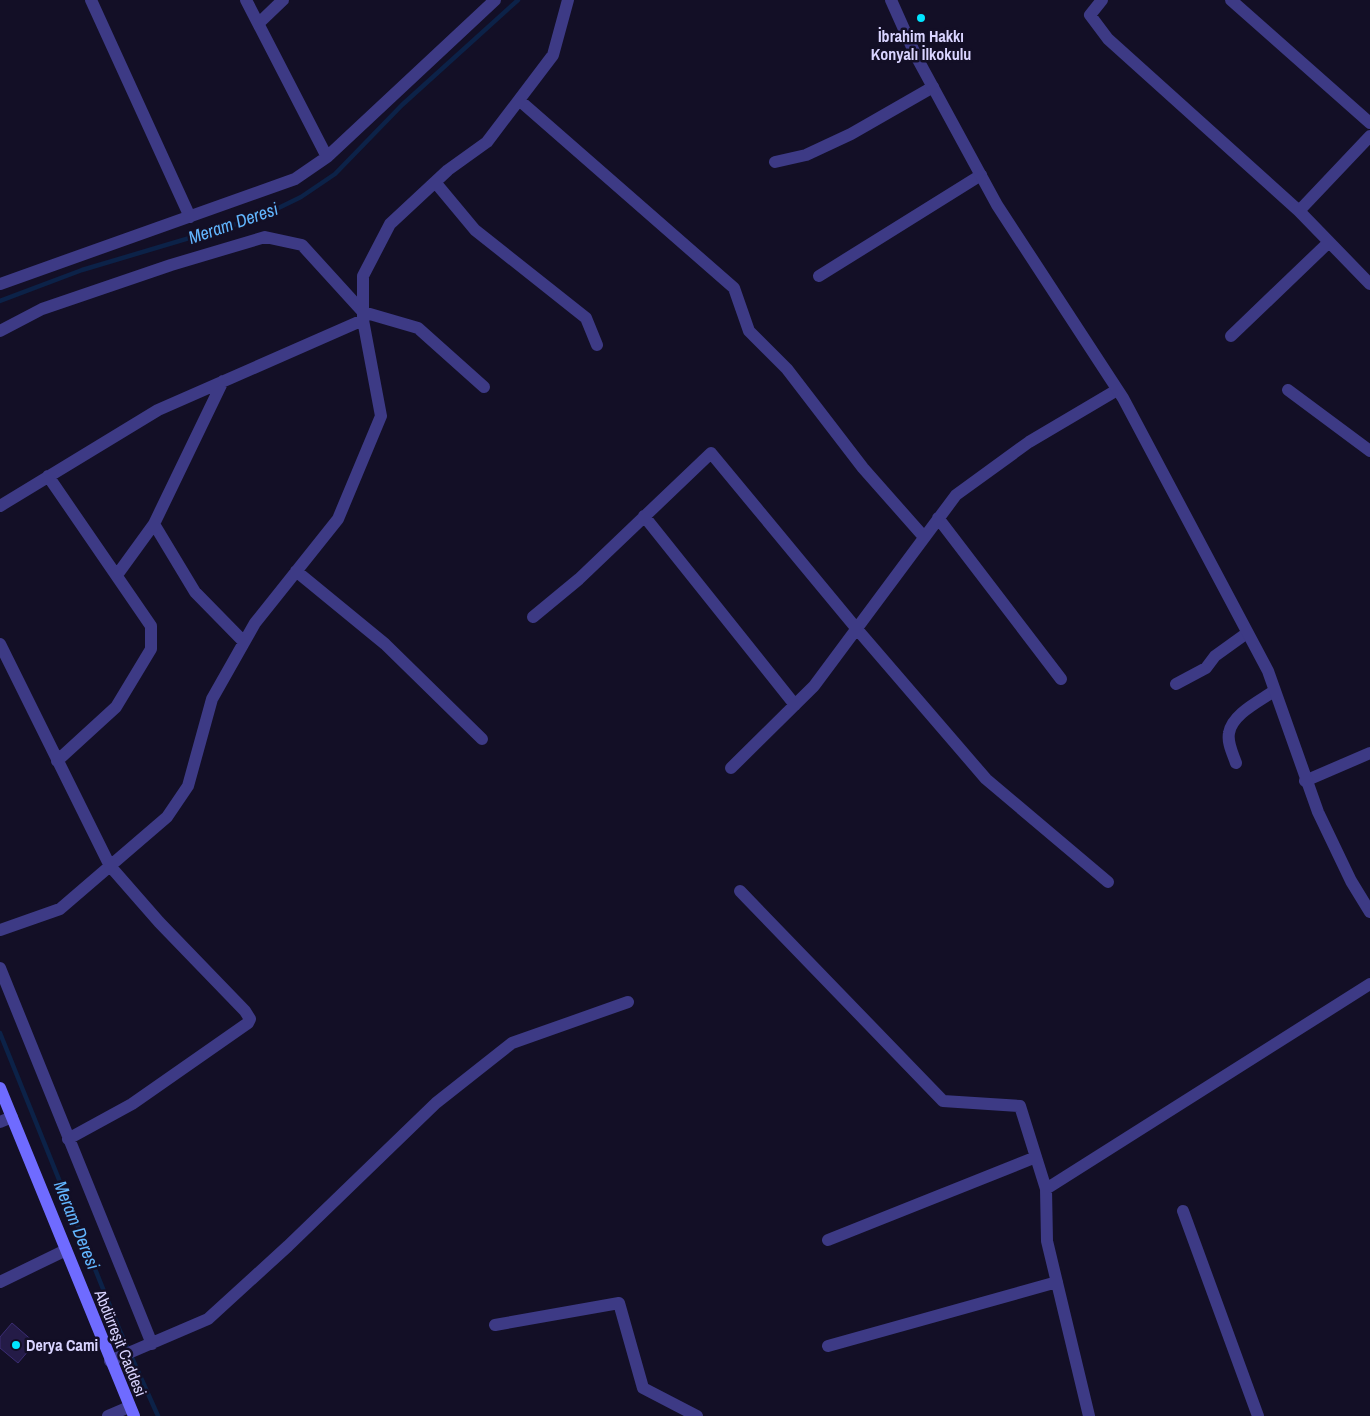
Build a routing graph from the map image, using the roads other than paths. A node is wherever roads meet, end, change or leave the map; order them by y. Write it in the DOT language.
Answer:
graph roads {
  1 [pos="91,0"];
  2 [pos="246,0"];
  3 [pos="283,0"];
  4 [pos="495,0"];
  5 [pos="568,0"];
  6 [pos="891,0"];
  7 [pos="1102,0"];
  8 [pos="1231,0"];
  9 [pos="258,23"];
  10 [pos="933,87"];
  11 [pos="519,100"];
  12 [pos="1370,123"];
  13 [pos="1370,136"];
  14 [pos="328,157"];
  15 [pos="775,162"];
  16 [pos="981,175"];
  17 [pos="436,182"];
  18 [pos="1299,211"];
  19 [pos="190,217"];
  20 [pos="1329,242"];
  21 [pos="820,276"];
  22 [pos="0,284"];
  23 [pos="1370,284"];
  24 [pos="363,316"];
  25 [pos="0,331"];
  26 [pos="1231,336"];
  27 [pos="597,345"];
  28 [pos="223,381"];
  29 [pos="484,387"];
  30 [pos="1117,390"];
  31 [pos="1288,390"];
  32 [pos="1370,451"];
  33 [pos="48,476"];
  34 [pos="0,506"];
  35 [pos="644,516"];
  36 [pos="938,518"];
  37 [pos="154,524"];
  38 [pos="924,537"];
  39 [pos="296,571"];
  40 [pos="117,575"];
  41 [pos="532,616"];
  42 [pos="856,628"];
  43 [pos="1247,633"];
  44 [pos="244,642"];
  45 [pos="0,644"];
  46 [pos="1061,679"];
  47 [pos="1176,684"];
  48 [pos="1274,691"];
  49 [pos="795,705"];
  50 [pos="482,738"];
  51 [pos="1370,752"];
  52 [pos="57,761"];
  53 [pos="1236,763"];
  54 [pos="732,768"];
  55 [pos="1306,781"];
  56 [pos="110,866"];
  57 [pos="1108,882"];
  58 [pos="740,891"];
  59 [pos="1370,912"];
  60 [pos="0,930"];
  61 [pos="0,968"];
  62 [pos="1370,984"];
  63 [pos="628,1002"];
  64 [pos="0,1088"];
  65 [pos="6,1120"];
  66 [pos="68,1139"];
  67 [pos="1036,1157"];
  68 [pos="1046,1189"];
  69 [pos="1183,1211"];
  70 [pos="828,1240"];
  71 [pos="66,1250"];
  72 [pos="0,1282"];
  73 [pos="1057,1282"];
  74 [pos="495,1325"];
  75 [pos="146,1346"];
  76 [pos="828,1346"];
  77 [pos="116,1359"];
  78 [pos="132,1411"];
  79 [pos="108,1416"];
  80 [pos="697,1416"];
  81 [pos="1089,1416"];
  82 [pos="1258,1416"];
  1 -- 19 [label="street"];
  2 -- 9 [label="street"];
  3 -- 9 [label="street"];
  4 -- 14 [label="street"];
  5 -- 11 [label="street"];
  6 -- 10 [label="street"];
  7 -- 18 [label="street"];
  8 -- 12 [label="street"];
  9 -- 14 [label="street"];
  10 -- 15 [label="street"];
  10 -- 16 [label="street"];
  11 -- 17 [label="street"];
  11 -- 38 [label="street"];
  13 -- 18 [label="street"];
  14 -- 19 [label="street"];
  16 -- 21 [label="street"];
  16 -- 30 [label="street"];
  17 -- 24 [label="street"];
  17 -- 27 [label="street"];
  18 -- 20 [label="street"];
  19 -- 22 [label="street"];
  20 -- 23 [label="street"];
  20 -- 26 [label="street"];
  24 -- 25 [label="street"];
  24 -- 28 [label="street"];
  24 -- 29 [label="street"];
  24 -- 39 [label="street"];
  28 -- 33 [label="street"];
  28 -- 37 [label="street"];
  30 -- 36 [label="street"];
  30 -- 43 [label="street"];
  31 -- 32 [label="street"];
  33 -- 34 [label="street"];
  33 -- 40 [label="street"];
  35 -- 41 [label="street"];
  35 -- 42 [label="street"];
  35 -- 49 [label="street"];
  36 -- 38 [label="street"];
  36 -- 46 [label="street"];
  37 -- 40 [label="street"];
  37 -- 44 [label="street"];
  38 -- 42 [label="street"];
  39 -- 44 [label="street"];
  39 -- 50 [label="street"];
  40 -- 52 [label="street"];
  42 -- 49 [label="street"];
  42 -- 57 [label="street"];
  43 -- 47 [label="street"];
  43 -- 48 [label="street"];
  44 -- 56 [label="street"];
  45 -- 52 [label="street"];
  48 -- 53 [label="street"];
  48 -- 55 [label="street"];
  49 -- 54 [label="street"];
  51 -- 55 [label="street"];
  52 -- 56 [label="street"];
  55 -- 59 [label="street"];
  56 -- 60 [label="street"];
  56 -- 66 [label="street"];
  58 -- 67 [label="street"];
  61 -- 66 [label="street"];
  62 -- 68 [label="street"];
  63 -- 75 [label="street"];
  64 -- 65 [label="main road, Abdürreşit Caddesi"];
  65 -- 71 [label="main road, Abdürreşit Caddesi"];
  66 -- 75 [label="street"];
  67 -- 68 [label="street"];
  67 -- 70 [label="street"];
  68 -- 73 [label="street"];
  69 -- 82 [label="street"];
  71 -- 72 [label="street"];
  71 -- 77 [label="main road, Abdürreşit Caddesi"];
  73 -- 76 [label="street"];
  73 -- 81 [label="street"];
  74 -- 80 [label="street"];
  75 -- 77 [label="street"];
  77 -- 78 [label="main road, Abdürreşit Caddesi"];
  78 -- 79 [label="street"];
}
